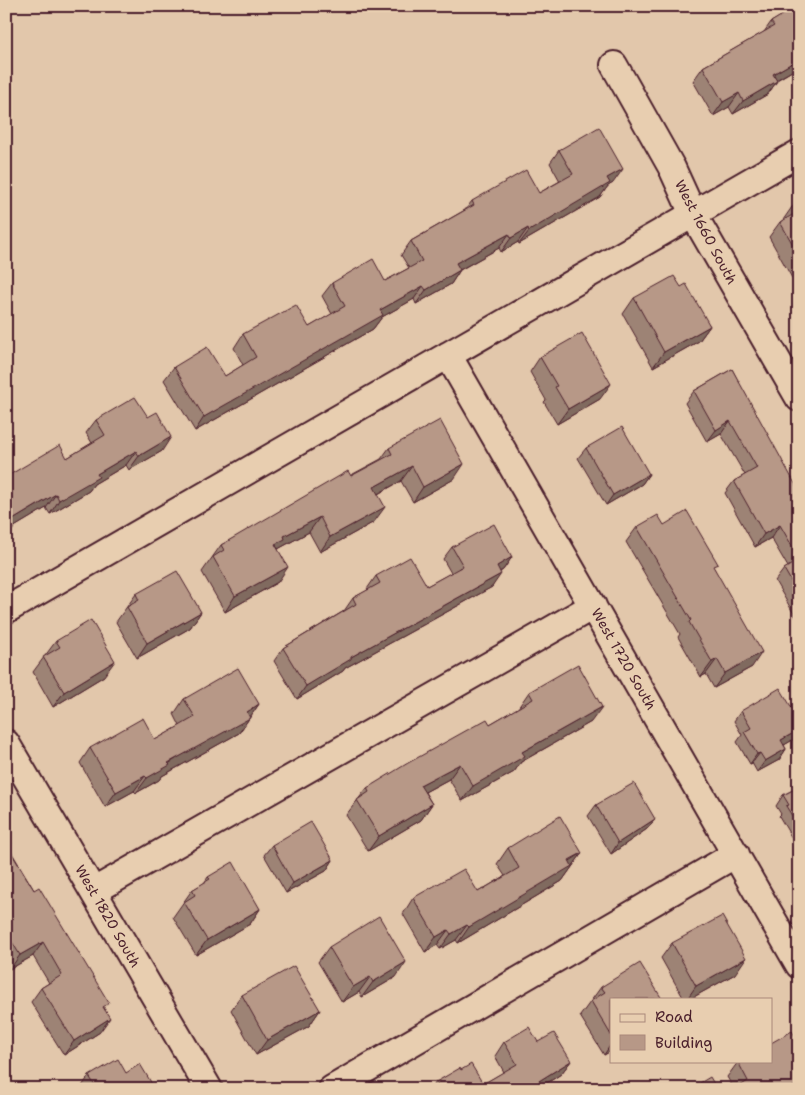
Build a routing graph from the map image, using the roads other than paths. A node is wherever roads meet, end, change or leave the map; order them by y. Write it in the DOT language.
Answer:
graph roads {
  1 [pos="614,65"];
  2 [pos="799,153"];
  3 [pos="693,214"];
  4 [pos="448,354"];
  5 [pos="799,398"];
  6 [pos="593,606"];
  7 [pos="6,610"];
  8 [pos="6,743"];
  9 [pos="736,854"];
  10 [pos="94,892"];
  11 [pos="799,964"];
  12 [pos="209,1089"];
  13 [pos="332,1089"];
  1 -- 3 [label="street, West 1660 South"];
  2 -- 3 [label="street"];
  3 -- 4 [label="street"];
  3 -- 5 [label="street, West 1660 South"];
  4 -- 6 [label="street, West 1720 South"];
  4 -- 7 [label="street"];
  6 -- 9 [label="street, West 1720 South"];
  6 -- 10 [label="street"];
  8 -- 10 [label="street, West 1820 South"];
  9 -- 11 [label="street, West 1720 South"];
  9 -- 13 [label="street"];
  10 -- 12 [label="street, West 1820 South"];
}
